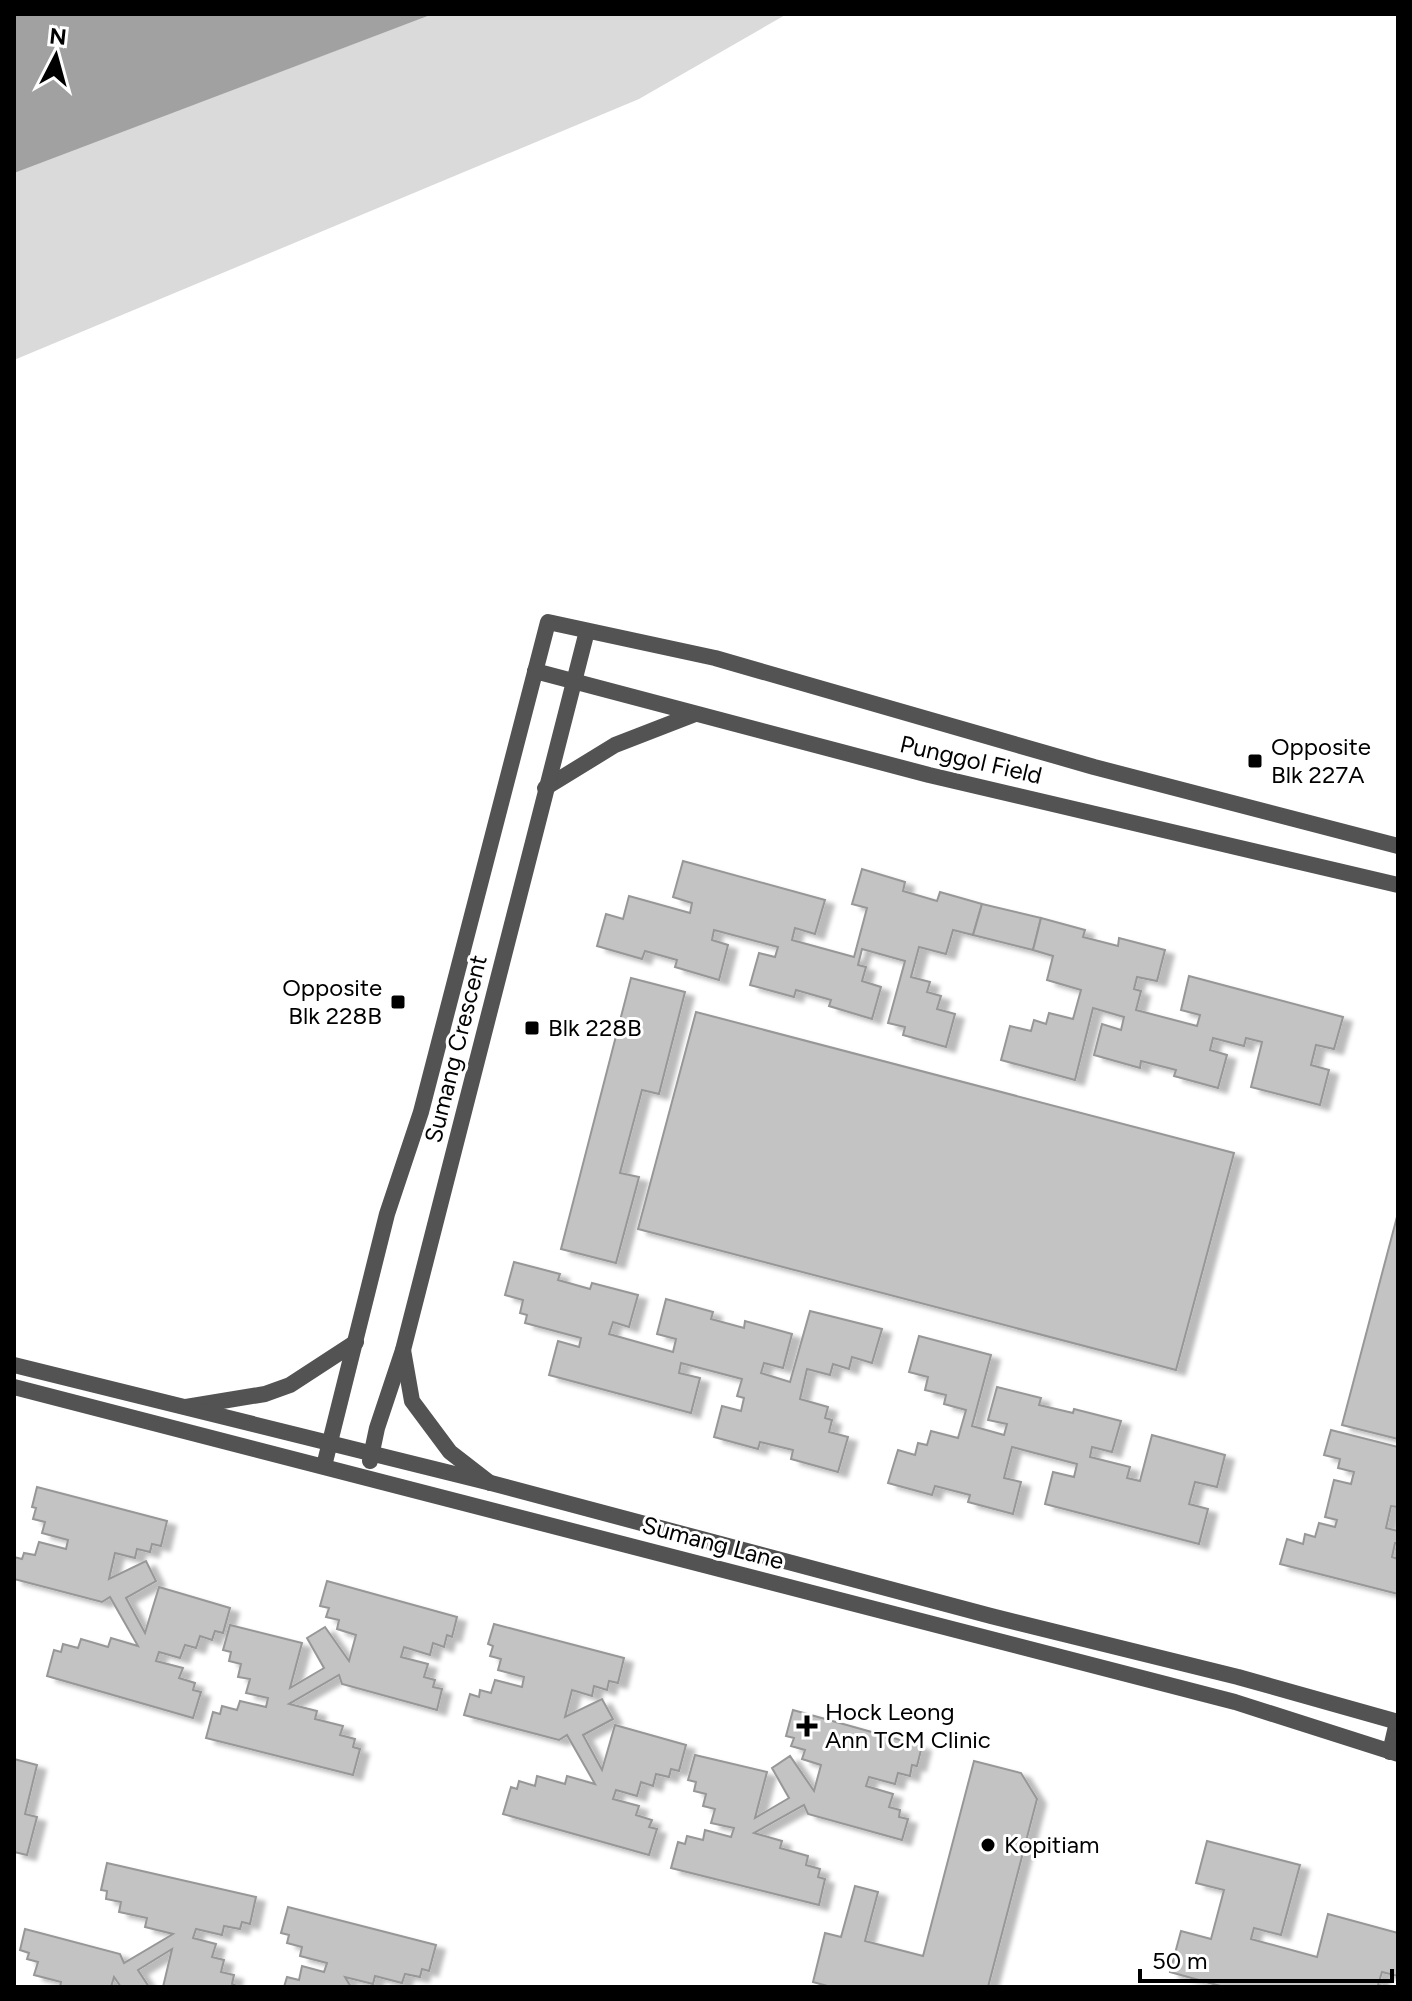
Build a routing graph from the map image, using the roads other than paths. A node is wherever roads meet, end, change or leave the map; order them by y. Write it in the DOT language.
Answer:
graph roads {
  1 [pos="548,622"];
  2 [pos="587,631"];
  3 [pos="535,671"];
  4 [pos="574,681"];
  5 [pos="695,714"];
  6 [pos="545,788"];
  7 [pos="1398,846"];
  8 [pos="1398,885"];
  9 [pos="356,1342"];
  10 [pos="403,1350"];
  11 [pos="14,1365"];
  12 [pos="14,1387"];
  13 [pos="184,1407"];
  14 [pos="329,1443"];
  15 [pos="371,1453"];
  16 [pos="324,1466"];
  17 [pos="368,1477"];
  18 [pos="491,1483"];
  19 [pos="1397,1722"];
  20 [pos="1394,1753"];
  1 -- 2 [label="street, Punggol Field"];
  1 -- 3 [label="street, Sumang Crescent"];
  2 -- 4 [label="street, Sumang Crescent"];
  2 -- 7 [label="street, Punggol Field"];
  3 -- 4 [label="street, Punggol Field"];
  3 -- 9 [label="street, Sumang Crescent"];
  4 -- 5 [label="street, Punggol Field"];
  4 -- 6 [label="street, Sumang Crescent"];
  5 -- 6 [label="street"];
  5 -- 8 [label="street, Punggol Field"];
  6 -- 10 [label="street, Sumang Crescent"];
  9 -- 13 [label="street"];
  9 -- 14 [label="street, Sumang Crescent"];
  10 -- 15 [label="street, Sumang Crescent"];
  10 -- 18 [label="street"];
  11 -- 13 [label="street, Sumang Lane"];
  12 -- 16 [label="street, Sumang Lane"];
  13 -- 14 [label="street, Sumang Lane"];
  14 -- 15 [label="street, Sumang Lane"];
  14 -- 16 [label="street, Sumang Crescent"];
  15 -- 17 [label="street, Sumang Crescent"];
  15 -- 18 [label="street, Sumang Lane"];
  16 -- 17 [label="street, Sumang Lane"];
  17 -- 20 [label="street, Sumang Lane"];
  18 -- 19 [label="street, Sumang Lane"];
  19 -- 20 [label="street"];
}
